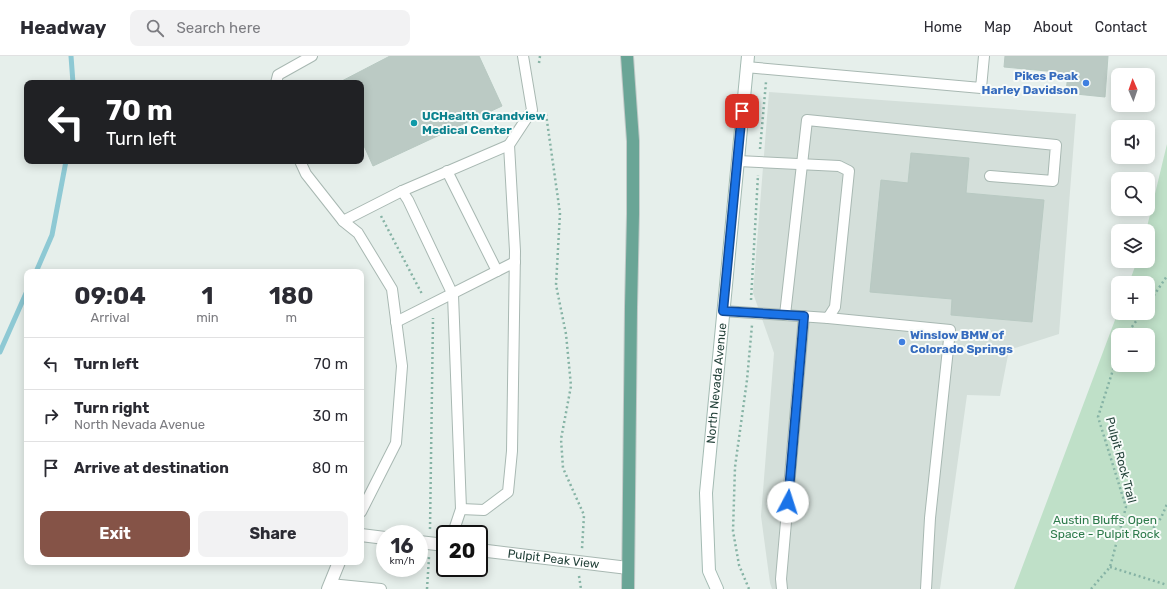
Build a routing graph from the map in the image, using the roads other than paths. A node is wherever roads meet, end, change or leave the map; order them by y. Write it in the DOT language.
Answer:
graph roads {
  1 [pos="312,56"];
  2 [pos="523,56"];
  3 [pos="627,56"];
  4 [pos="984,56"];
  5 [pos="747,62"];
  6 [pos="277,80"];
  7 [pos="509,145"];
  8 [pos="738,161"];
  9 [pos="301,164"];
  10 [pos="803,164"];
  11 [pos="447,172"];
  12 [pos="990,176"];
  13 [pos="402,191"];
  14 [pos="343,221"];
  15 [pos="515,262"];
  16 [pos="497,271"];
  17 [pos="452,294"];
  18 [pos="723,311"];
  19 [pos="785,315"];
  20 [pos="804,316"];
  21 [pos="828,318"];
  22 [pos="396,322"];
  23 [pos="364,506"];
  24 [pos="461,509"];
  25 [pos="456,525"];
  26 [pos="364,535"];
  27 [pos="376,537"];
  28 [pos="488,551"];
  29 [pos="338,565"];
  30 [pos="628,568"];
  31 [pos="329,587"];
  32 [pos="381,589"];
  33 [pos="628,589"];
  34 [pos="717,589"];
  35 [pos="782,589"];
  36 [pos="926,589"];
  1 -- 6 [label="lane"];
  2 -- 7 [label="lane"];
  3 -- 30 [label="main road"];
  4 -- 5 [label="lane"];
  5 -- 8 [label="main road, North Nevada Avenue"];
  7 -- 11 [label="lane"];
  7 -- 15 [label="lane"];
  8 -- 10 [label="lane"];
  8 -- 18 [label="main road, North Nevada Avenue"];
  9 -- 14 [label="lane"];
  10 -- 12 [label="lane"];
  10 -- 19 [label="lane"];
  10 -- 21 [label="lane"];
  11 -- 13 [label="lane"];
  11 -- 16 [label="lane"];
  13 -- 14 [label="lane"];
  13 -- 17 [label="lane"];
  14 -- 22 [label="lane"];
  15 -- 16 [label="lane"];
  15 -- 24 [label="lane"];
  16 -- 17 [label="lane"];
  17 -- 22 [label="lane"];
  17 -- 24 [label="lane"];
  18 -- 19 [label="lane"];
  18 -- 34 [label="main road, North Nevada Avenue"];
  19 -- 20 [label="lane"];
  20 -- 21 [label="lane"];
  20 -- 35 [label="lane"];
  21 -- 36 [label="lane"];
  22 -- 23 [label="lane"];
  24 -- 25 [label="lane"];
  26 -- 27 [label="main road"];
  28 -- 30 [label="main road, Pulpit Peak View"];
  29 -- 31 [label="main road"];
  30 -- 33 [label="main road"];
  31 -- 32 [label="lane"];
}
